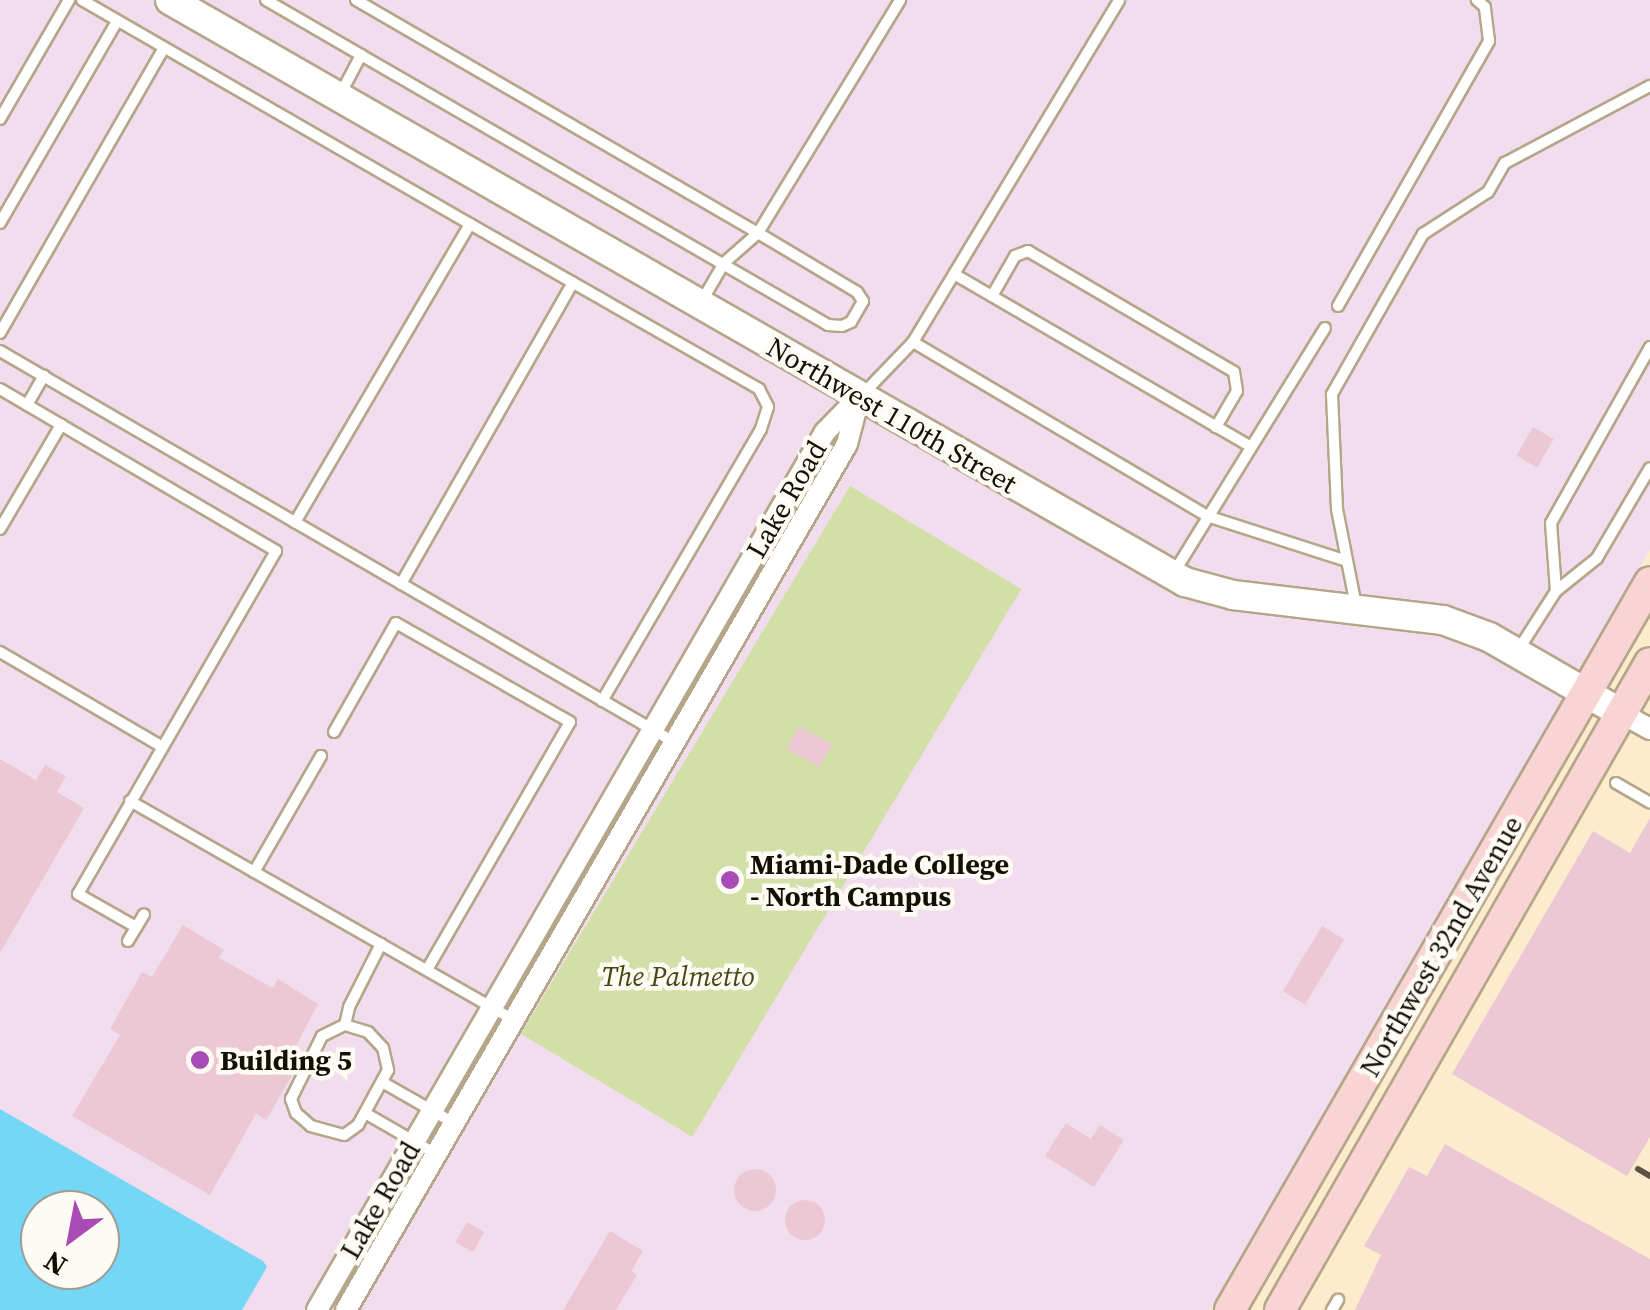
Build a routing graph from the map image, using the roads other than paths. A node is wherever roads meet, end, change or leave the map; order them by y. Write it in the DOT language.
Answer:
graph roads {
  1 [pos="69,0"];
  2 [pos="82,0"];
  3 [pos="170,0"];
  4 [pos="266,0"];
  5 [pos="900,0"];
  6 [pos="1120,0"];
  7 [pos="1477,0"];
  8 [pos="361,1"];
  9 [pos="117,21"];
  10 [pos="164,48"];
  11 [pos="362,55"];
  12 [pos="1650,86"];
  13 [pos="338,97"];
  14 [pos="0,119"];
  15 [pos="0,223"];
  16 [pos="470,224"];
  17 [pos="758,232"];
  18 [pos="724,263"];
  19 [pos="954,274"];
  20 [pos="572,283"];
  21 [pos="992,296"];
  22 [pos="700,304"];
  23 [pos="1338,306"];
  24 [pos="1325,328"];
  25 [pos="0,333"];
  26 [pos="913,342"];
  27 [pos="1650,347"];
  28 [pos="0,351"];
  29 [pos="44,376"];
  30 [pos="0,389"];
  31 [pos="860,396"];
  32 [pos="27,405"];
  33 [pos="61,424"];
  34 [pos="1216,427"];
  35 [pos="1250,446"];
  36 [pos="1650,468"];
  37 [pos="1207,516"];
  38 [pos="295,522"];
  39 [pos="0,529"];
  40 [pos="1347,560"];
  41 [pos="1172,575"];
  42 [pos="1650,582"];
  43 [pos="401,584"];
  44 [pos="1556,591"];
  45 [pos="1356,608"];
  46 [pos="0,652"];
  47 [pos="1517,653"];
  48 [pos="1650,663"];
  49 [pos="1586,692"];
  50 [pos="602,700"];
  51 [pos="1622,712"];
  52 [pos="1650,729"];
  53 [pos="652,730"];
  54 [pos="334,732"];
  55 [pos="674,742"];
  56 [pos="161,746"];
  57 [pos="321,756"];
  58 [pos="1616,783"];
  59 [pos="130,801"];
  60 [pos="1650,803"];
  61 [pos="254,872"];
  62 [pos="144,914"];
  63 [pos="136,927"];
  64 [pos="128,941"];
  65 [pos="381,944"];
  66 [pos="428,970"];
  67 [pos="491,1007"];
  68 [pos="514,1020"];
  69 [pos="345,1025"];
  70 [pos="382,1082"];
  71 [pos="432,1110"];
  72 [pos="365,1113"];
  73 [pos="454,1123"];
  74 [pos="414,1141"];
  75 [pos="436,1154"];
  76 [pos="316,1310"];
  77 [pos="346,1310"];
  78 [pos="1230,1310"];
  79 [pos="1280,1310"];
  1 -- 14 [label="lane"];
  2 -- 9 [label="lane"];
  3 -- 13 [label="street, Northwest 110th Street"];
  4 -- 11 [label="lane"];
  5 -- 17 [label="lane"];
  6 -- 19 [label="lane"];
  7 -- 23 [label="lane"];
  8 -- 17 [label="lane"];
  9 -- 10 [label="lane"];
  9 -- 15 [label="lane"];
  10 -- 16 [label="lane"];
  10 -- 25 [label="lane"];
  11 -- 13 [label="lane"];
  11 -- 18 [label="lane"];
  12 -- 40 [label="lane"];
  13 -- 22 [label="street, Northwest 110th Street"];
  16 -- 20 [label="lane"];
  16 -- 38 [label="lane"];
  17 -- 18 [label="lane"];
  17 -- 18 [label="lane"];
  18 -- 22 [label="lane"];
  19 -- 21 [label="lane"];
  19 -- 26 [label="lane"];
  20 -- 43 [label="lane"];
  20 -- 50 [label="lane"];
  21 -- 34 [label="lane"];
  21 -- 34 [label="lane"];
  22 -- 31 [label="street, Northwest 110th Street"];
  24 -- 35 [label="lane"];
  26 -- 31 [label="lane"];
  26 -- 37 [label="lane"];
  27 -- 44 [label="lane"];
  28 -- 29 [label="lane"];
  29 -- 32 [label="lane"];
  29 -- 38 [label="lane"];
  30 -- 32 [label="lane"];
  31 -- 41 [label="street, Northwest 110th Street"];
  31 -- 53 [label="street, Lake Road"];
  31 -- 55 [label="street, Lake Road"];
  32 -- 33 [label="lane"];
  33 -- 39 [label="lane"];
  33 -- 56 [label="lane"];
  34 -- 35 [label="lane"];
  35 -- 37 [label="lane"];
  36 -- 44 [label="lane"];
  37 -- 40 [label="lane"];
  37 -- 41 [label="lane"];
  38 -- 43 [label="lane"];
  40 -- 45 [label="lane"];
  41 -- 45 [label="street, Northwest 110th Street"];
  42 -- 49 [label="main road, Northwest 32nd Avenue"];
  43 -- 50 [label="lane"];
  44 -- 47 [label="lane"];
  45 -- 47 [label="street, Northwest 110th Street"];
  46 -- 56 [label="lane"];
  47 -- 49 [label="street, Northwest 110th Street"];
  48 -- 51 [label="main road, Northwest 32nd Avenue"];
  49 -- 51 [label="street, Northwest 110th Street"];
  49 -- 78 [label="main road, Northwest 32nd Avenue"];
  50 -- 53 [label="lane"];
  51 -- 52 [label="street, Northwest 110th Street"];
  51 -- 79 [label="main road, Northwest 32nd Avenue"];
  53 -- 55 [label="lane"];
  53 -- 67 [label="street, Lake Road"];
  54 -- 66 [label="lane"];
  55 -- 68 [label="street, Lake Road"];
  56 -- 59 [label="lane"];
  57 -- 61 [label="lane"];
  58 -- 60 [label="lane"];
  59 -- 61 [label="lane"];
  59 -- 63 [label="lane"];
  61 -- 65 [label="lane"];
  62 -- 63 [label="lane"];
  63 -- 64 [label="lane"];
  65 -- 66 [label="lane"];
  65 -- 69 [label="lane"];
  66 -- 67 [label="lane"];
  67 -- 68 [label="lane"];
  67 -- 71 [label="street, Lake Road"];
  68 -- 73 [label="street, Lake Road"];
  69 -- 70 [label="lane"];
  69 -- 72 [label="lane"];
  70 -- 71 [label="lane"];
  70 -- 72 [label="lane"];
  71 -- 73 [label="lane"];
  71 -- 74 [label="street, Lake Road"];
  72 -- 74 [label="lane"];
  73 -- 75 [label="street, Lake Road"];
  74 -- 75 [label="lane"];
  74 -- 76 [label="street, Lake Road"];
  75 -- 77 [label="street, Lake Road"];
}
